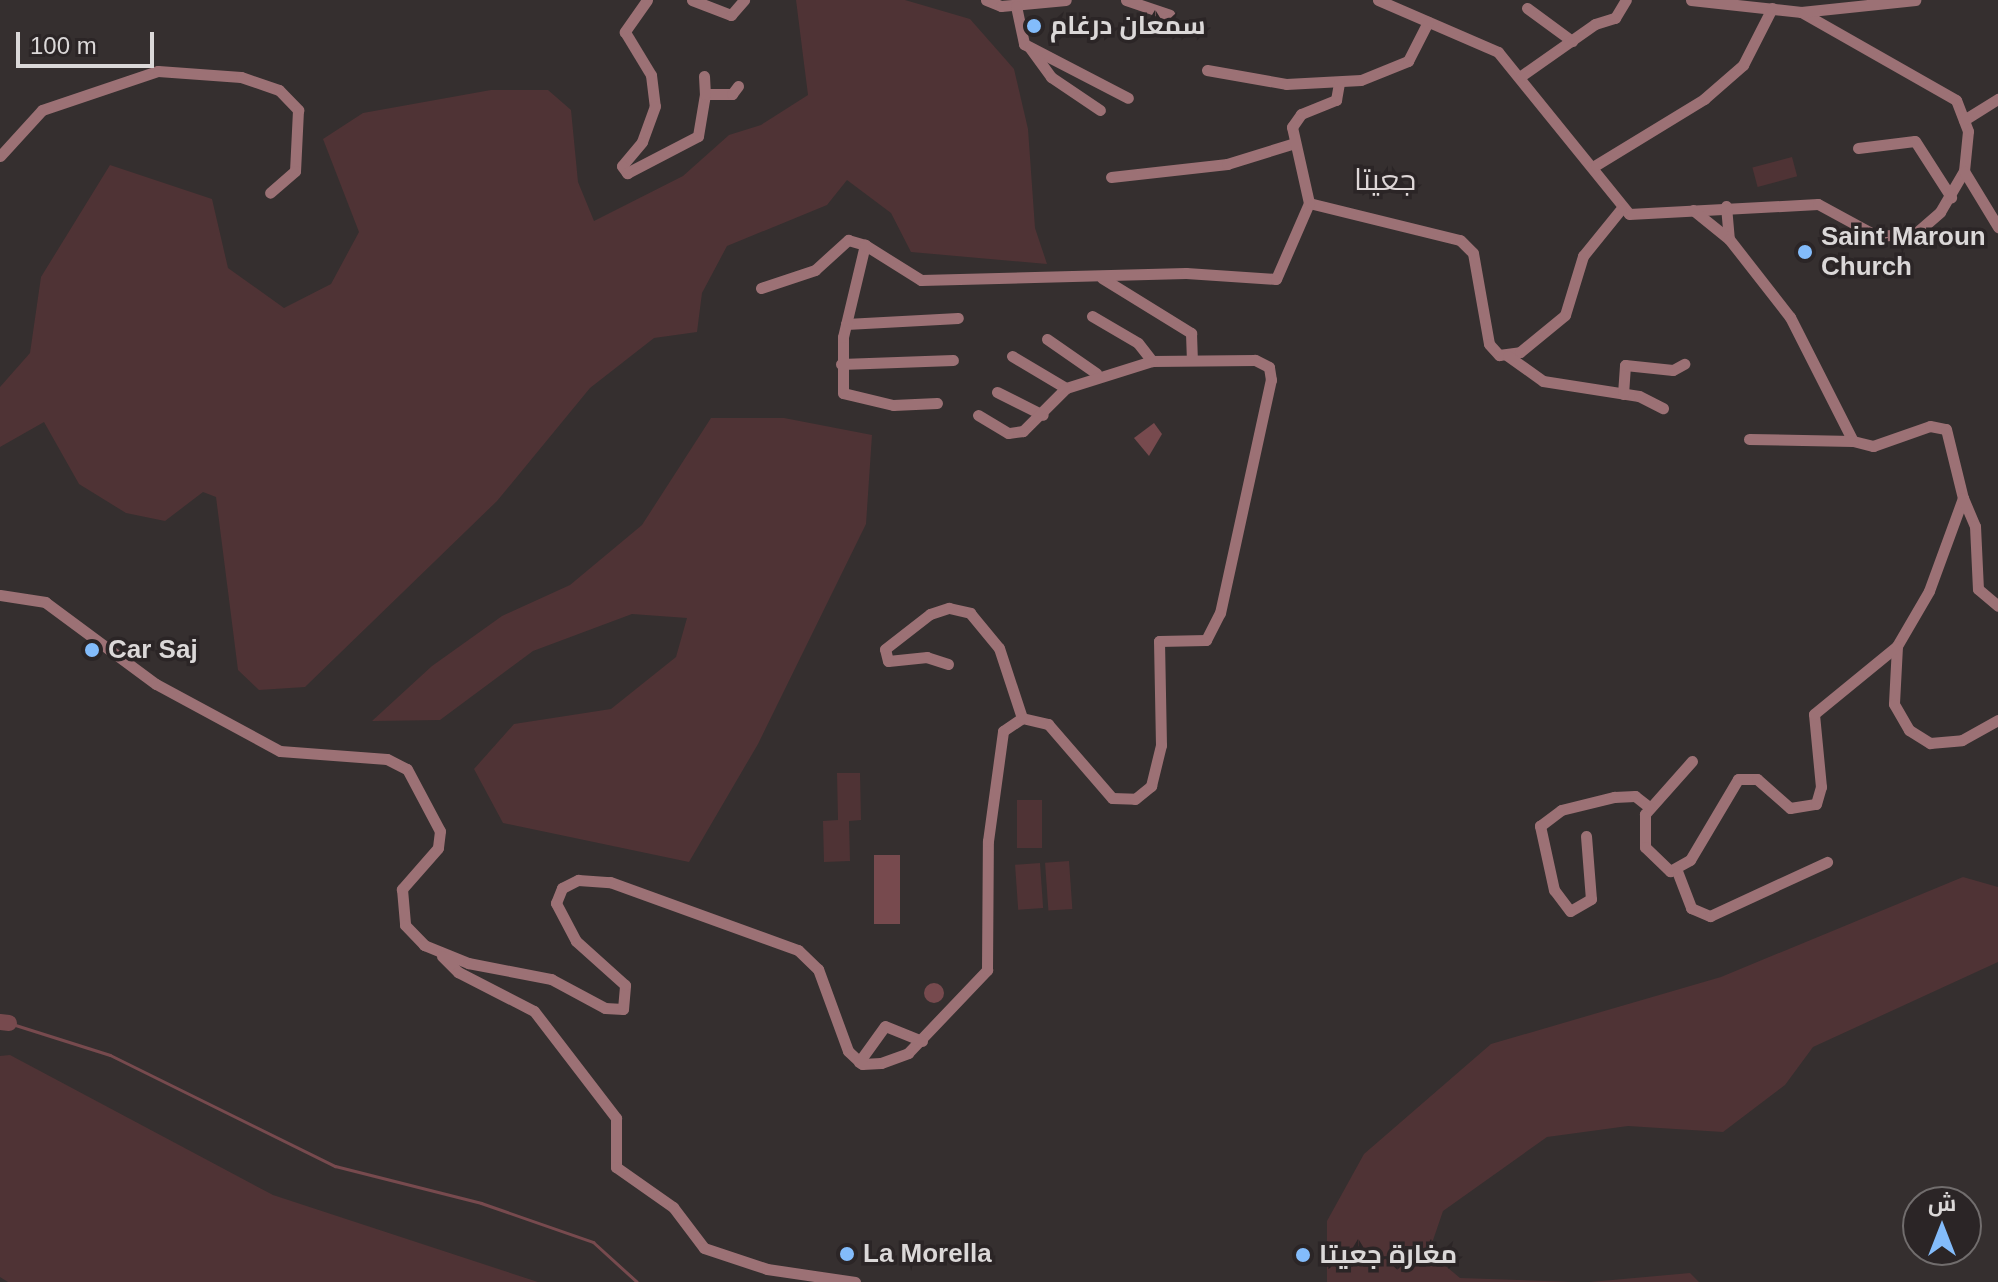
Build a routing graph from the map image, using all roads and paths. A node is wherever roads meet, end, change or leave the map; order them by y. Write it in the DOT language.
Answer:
graph roads {
  1 [pos="647,0"];
  2 [pos="692,0"];
  3 [pos="744,0"];
  4 [pos="986,0"];
  5 [pos="1066,0"];
  6 [pos="1126,0"];
  7 [pos="1378,0"];
  8 [pos="1626,0"];
  9 [pos="1693,0"];
  10 [pos="1915,0"];
  11 [pos="1016,6"];
  12 [pos="1527,8"];
  13 [pos="1772,8"];
  14 [pos="1801,12"];
  15 [pos="1170,15"];
  16 [pos="1428,22"];
  17 [pos="1572,41"];
  18 [pos="1030,48"];
  19 [pos="1207,70"];
  20 [pos="704,76"];
  21 [pos="1521,76"];
  22 [pos="1339,83"];
  23 [pos="738,86"];
  24 [pos="705,94"];
  25 [pos="1128,98"];
  26 [pos="1998,99"];
  27 [pos="1100,110"];
  28 [pos="1964,120"];
  29 [pos="1295,143"];
  30 [pos="1858,148"];
  31 [pos="0,156"];
  32 [pos="1596,165"];
  33 [pos="1964,171"];
  34 [pos="1111,177"];
  35 [pos="270,193"];
  36 [pos="1951,197"];
  37 [pos="1309,203"];
  38 [pos="1726,206"];
  39 [pos="1621,209"];
  40 [pos="1693,210"];
  41 [pos="1998,227"];
  42 [pos="1729,239"];
  43 [pos="865,245"];
  44 [pos="1102,278"];
  45 [pos="761,288"];
  46 [pos="1092,316"];
  47 [pos="958,318"];
  48 [pos="846,324"];
  49 [pos="1047,339"];
  50 [pos="1012,356"];
  51 [pos="1508,356"];
  52 [pos="1192,358"];
  53 [pos="953,360"];
  54 [pos="1152,361"];
  55 [pos="841,364"];
  56 [pos="1684,364"];
  57 [pos="1096,373"];
  58 [pos="1066,388"];
  59 [pos="997,392"];
  60 [pos="1623,394"];
  61 [pos="937,403"];
  62 [pos="1663,408"];
  63 [pos="978,415"];
  64 [pos="1043,415"];
  65 [pos="1749,439"];
  66 [pos="1853,441"];
  67 [pos="1963,498"];
  68 [pos="0,595"];
  69 [pos="1998,606"];
  70 [pos="1897,646"];
  71 [pos="948,664"];
  72 [pos="1022,718"];
  73 [pos="1998,720"];
  74 [pos="1692,761"];
  75 [pos="1649,807"];
  76 [pos="1586,836"];
  77 [pos="1827,862"];
  78 [pos="1677,871"];
  79 [pos="439,952"];
  80 [pos="922,1041"];
  81 [pos="859,1062"];
  82 [pos="855,1282"];
  1 -- 24 [label="street"];
  2 -- 3 [label="street"];
  4 -- 11 [label="street"];
  5 -- 11 [label="street"];
  6 -- 15 [label="street"];
  7 -- 16 [label="street"];
  8 -- 17 [label="street"];
  9 -- 13 [label="street"];
  10 -- 14 [label="street"];
  11 -- 18 [label="street"];
  12 -- 17 [label="street"];
  13 -- 14 [label="street"];
  13 -- 32 [label="street"];
  14 -- 28 [label="street"];
  16 -- 21 [label="street"];
  16 -- 22 [label="street"];
  17 -- 21 [label="street"];
  18 -- 25 [label="street"];
  18 -- 27 [label="street"];
  19 -- 22 [label="street"];
  20 -- 24 [label="street"];
  21 -- 32 [label="street"];
  22 -- 29 [label="street"];
  23 -- 24 [label="street"];
  26 -- 28 [label="street"];
  28 -- 33 [label="street"];
  29 -- 34 [label="street"];
  29 -- 37 [label="street"];
  30 -- 36 [label="street"];
  31 -- 35 [label="street"];
  32 -- 39 [label="street"];
  33 -- 36 [label="street"];
  33 -- 41 [label="street"];
  36 -- 38 [label="street"];
  37 -- 44 [label="street"];
  37 -- 51 [label="street"];
  38 -- 40 [label="street"];
  38 -- 42 [label="street"];
  39 -- 40 [label="street"];
  39 -- 51 [label="street"];
  40 -- 42 [label="street"];
  42 -- 66 [label="street"];
  43 -- 44 [label="street"];
  43 -- 45 [label="street"];
  43 -- 48 [label="street"];
  44 -- 52 [label="street"];
  46 -- 54 [label="street"];
  47 -- 48 [label="street"];
  48 -- 55 [label="street"];
  49 -- 57 [label="street"];
  50 -- 58 [label="street"];
  51 -- 60 [label="street"];
  52 -- 54 [label="street"];
  52 -- 72 [label="street"];
  53 -- 55 [label="street"];
  54 -- 57 [label="street"];
  55 -- 61 [label="street"];
  56 -- 60 [label="street"];
  57 -- 58 [label="street"];
  58 -- 64 [label="street"];
  59 -- 64 [label="street"];
  60 -- 62 [label="street"];
  63 -- 64 [label="street"];
  65 -- 66 [label="street"];
  66 -- 67 [label="street"];
  67 -- 69 [label="street"];
  67 -- 70 [label="street"];
  68 -- 79 [label="street"];
  70 -- 73 [label="street"];
  70 -- 78 [label="street"];
  71 -- 72 [label="street"];
  72 -- 80 [label="street"];
  74 -- 75 [label="street"];
  75 -- 76 [label="street"];
  75 -- 78 [label="street"];
  77 -- 78 [label="street"];
  79 -- 81 [label="street"];
  79 -- 82 [label="street"];
  80 -- 81 [label="street"];
  80 -- 81 [label="street"];
}
